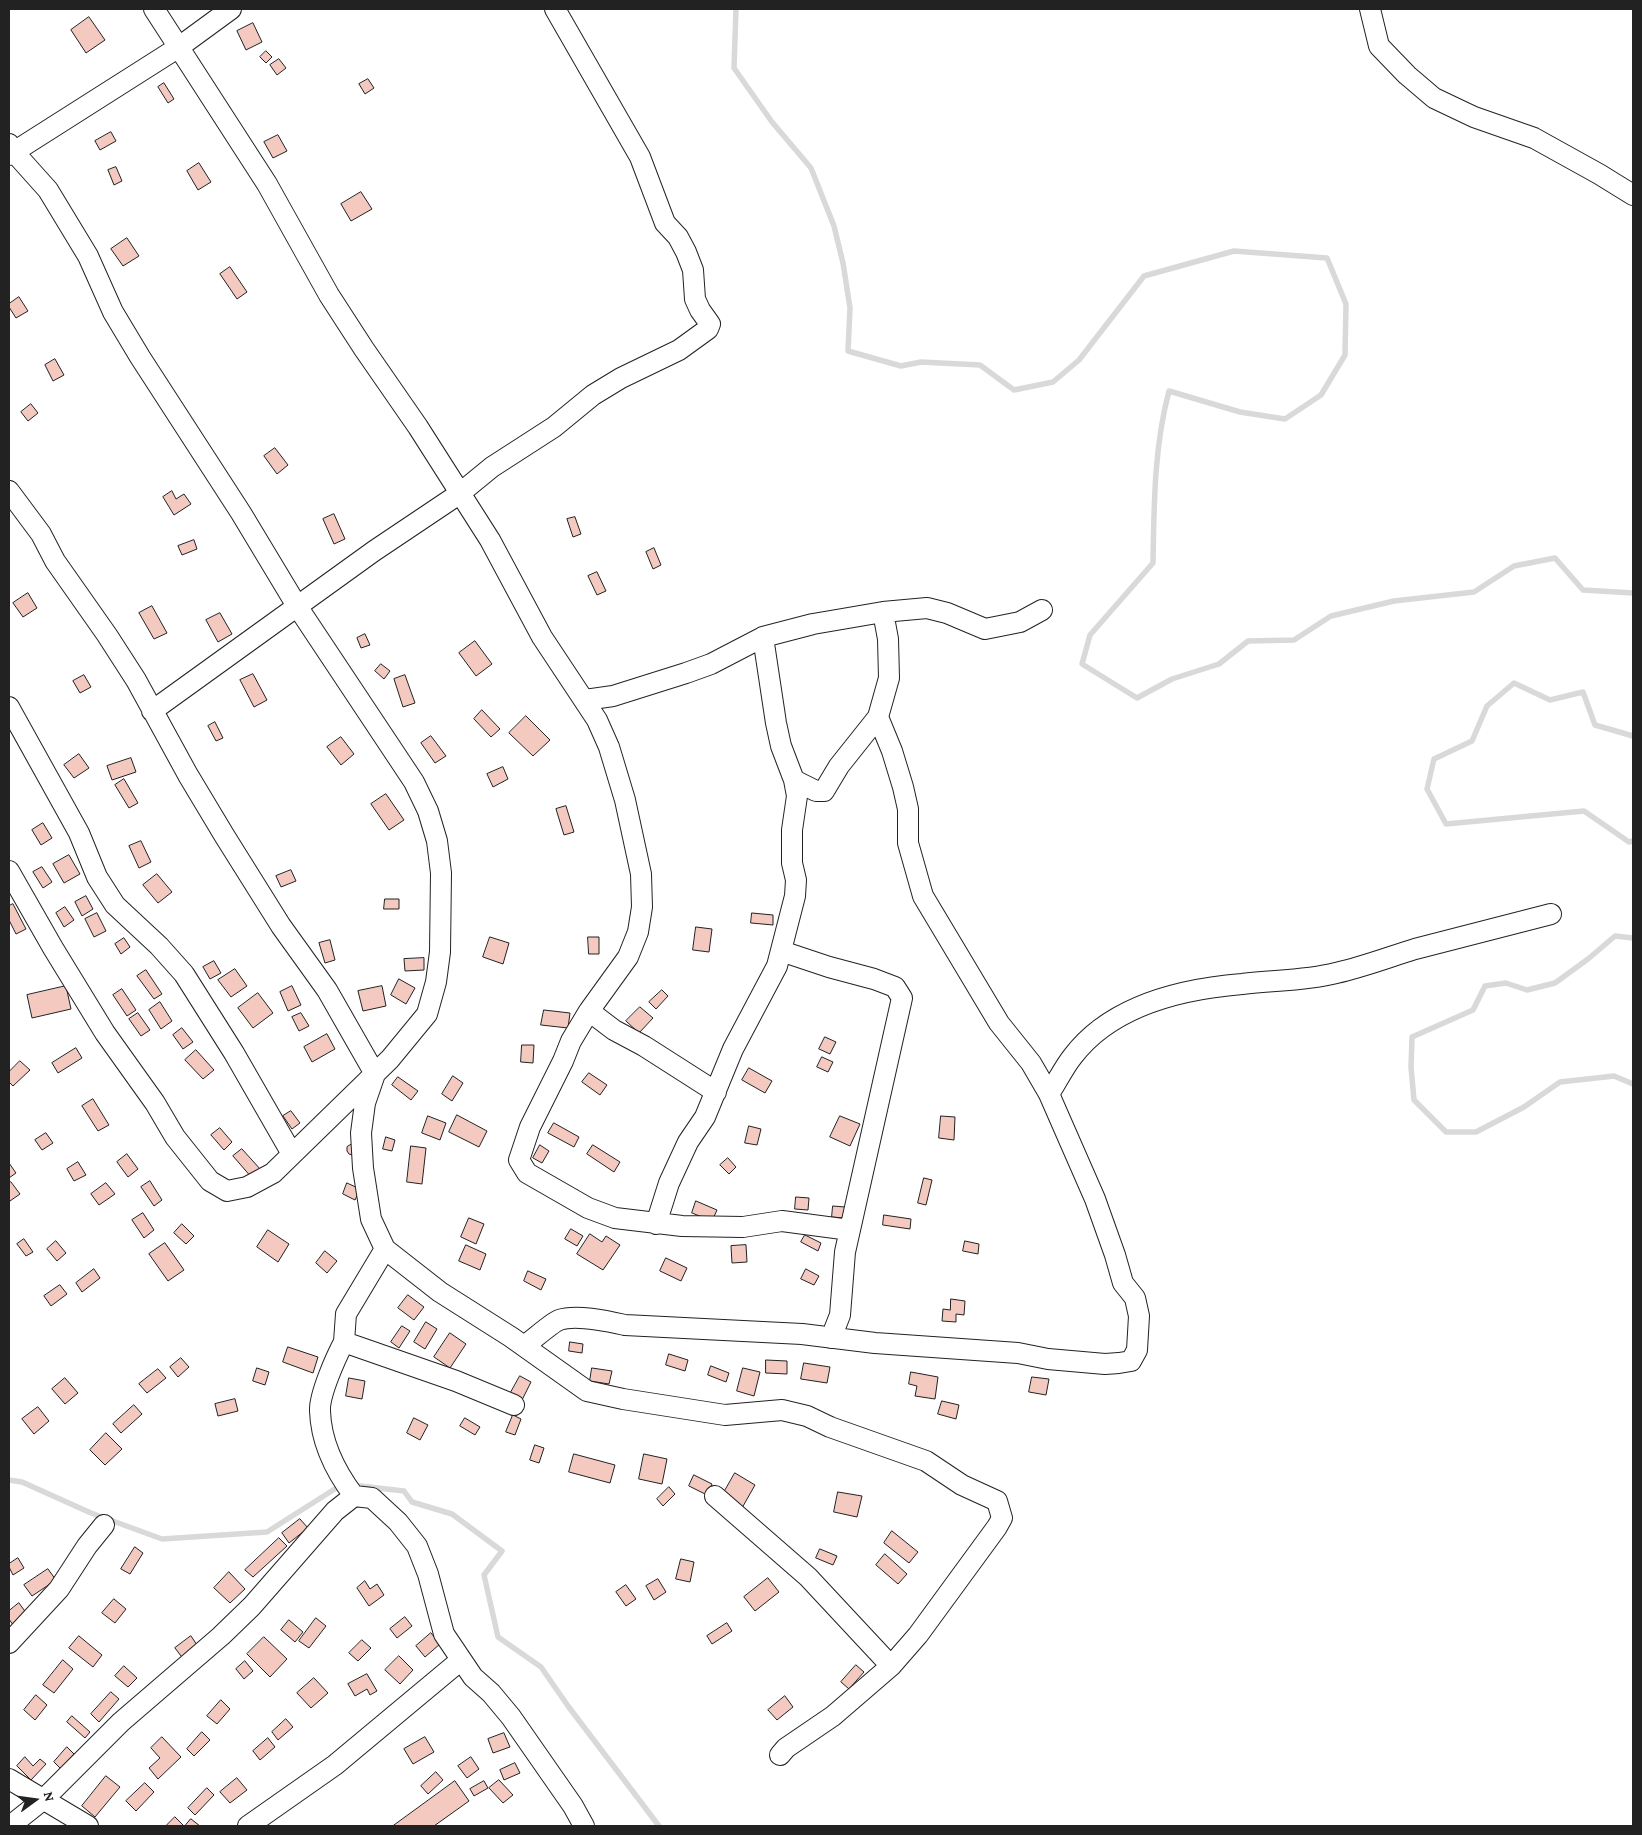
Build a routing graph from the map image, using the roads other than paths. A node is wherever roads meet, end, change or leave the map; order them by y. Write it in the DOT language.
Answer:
graph roads {
  1 [pos="154,9"];
  2 [pos="231,9"];
  3 [pos="555,9"];
  4 [pos="1370,9"];
  5 [pos="179,47"];
  6 [pos="11,150"];
  7 [pos="1633,196"];
  8 [pos="9,491"];
  9 [pos="459,494"];
  10 [pos="297,606"];
  11 [pos="1042,610"];
  12 [pos="883,612"];
  13 [pos="762,637"];
  14 [pos="585,700"];
  15 [pos="9,707"];
  16 [pos="152,711"];
  17 [pos="878,718"];
  18 [pos="794,780"];
  19 [pos="9,871"];
  20 [pos="1551,914"];
  21 [pos="781,951"];
  22 [pos="590,1011"];
  23 [pos="375,1074"];
  24 [pos="716,1092"];
  25 [pos="1049,1094"];
  26 [pos="292,1154"];
  27 [pos="656,1224"];
  28 [pos="850,1230"];
  29 [pos="385,1249"];
  30 [pos="831,1338"];
  31 [pos="344,1342"];
  32 [pos="524,1346"];
  33 [pos="514,1406"];
  34 [pos="354,1496"];
  35 [pos="714,1496"];
  36 [pos="104,1526"];
  37 [pos="9,1643"];
  38 [pos="461,1660"];
  39 [pos="891,1666"];
  40 [pos="780,1755"];
  41 [pos="9,1779"];
  42 [pos="44,1799"];
  43 [pos="10,1826"];
  44 [pos="88,1826"];
  45 [pos="248,1826"];
  46 [pos="584,1826"];
  1 -- 5 [label="street"];
  2 -- 5 [label="street"];
  3 -- 9 [label="street"];
  4 -- 7 [label="street"];
  5 -- 6 [label="street"];
  5 -- 9 [label="street"];
  6 -- 10 [label="street"];
  8 -- 16 [label="street"];
  9 -- 10 [label="street"];
  9 -- 14 [label="street"];
  10 -- 16 [label="street"];
  10 -- 23 [label="street"];
  11 -- 12 [label="street"];
  12 -- 13 [label="street"];
  12 -- 17 [label="street"];
  13 -- 14 [label="street"];
  13 -- 18 [label="street"];
  14 -- 22 [label="street"];
  15 -- 26 [label="street"];
  16 -- 23 [label="street"];
  17 -- 18 [label="street"];
  17 -- 25 [label="street"];
  18 -- 21 [label="street"];
  19 -- 26 [label="street"];
  20 -- 25 [label="street"];
  21 -- 24 [label="street"];
  21 -- 28 [label="street"];
  22 -- 24 [label="street"];
  22 -- 27 [label="street"];
  23 -- 26 [label="street"];
  23 -- 29 [label="street"];
  24 -- 27 [label="street"];
  25 -- 30 [label="street"];
  27 -- 28 [label="street"];
  28 -- 30 [label="street"];
  29 -- 31 [label="street"];
  29 -- 32 [label="street"];
  30 -- 32 [label="street"];
  31 -- 33 [label="street"];
  31 -- 34 [label="street"];
  32 -- 39 [label="street"];
  34 -- 38 [label="street"];
  34 -- 42 [label="street"];
  35 -- 39 [label="street"];
  36 -- 37 [label="street"];
  38 -- 45 [label="street"];
  38 -- 46 [label="street"];
  39 -- 40 [label="street"];
  41 -- 42 [label="street"];
  42 -- 43 [label="street"];
  42 -- 44 [label="street"];
}
